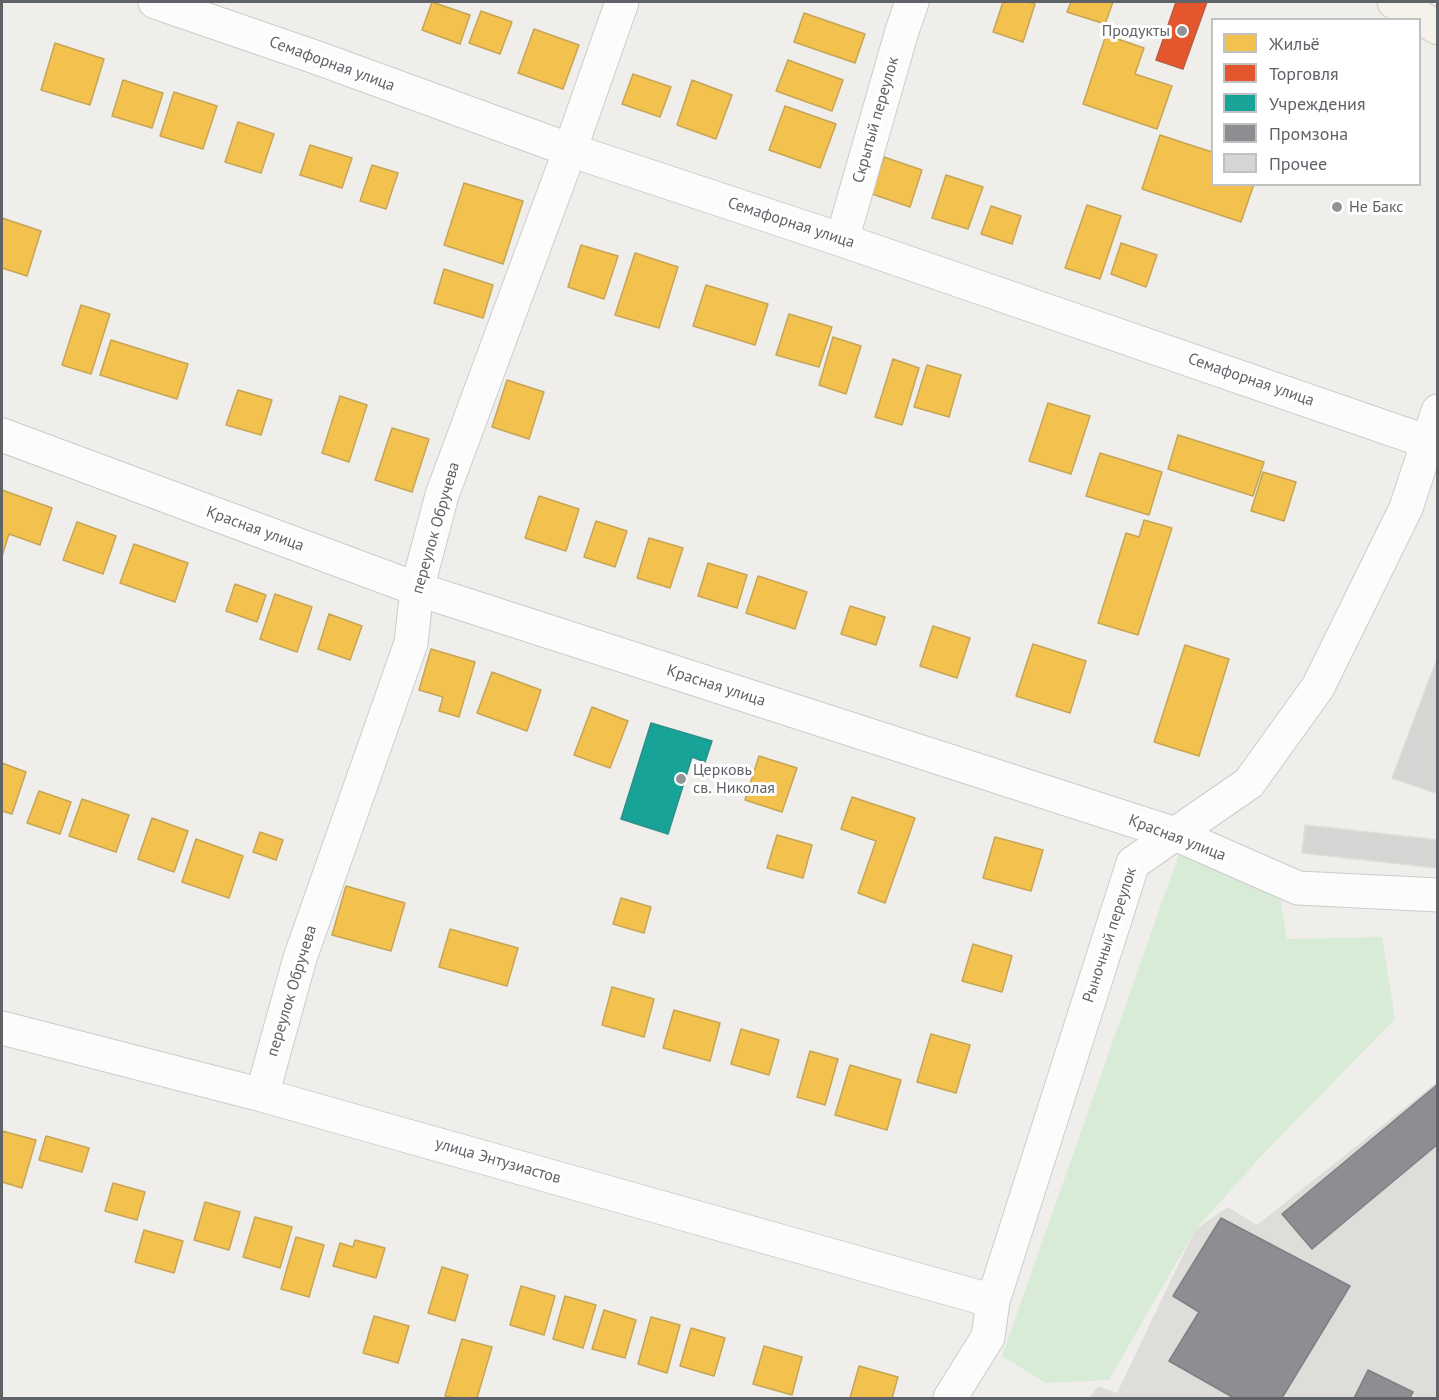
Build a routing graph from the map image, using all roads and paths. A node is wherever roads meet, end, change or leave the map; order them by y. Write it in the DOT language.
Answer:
graph roads {
  1 [pos="155,2"];
  2 [pos="622,2"];
  3 [pos="912,2"];
  4 [pos="1394,2"];
  5 [pos="1420,18"];
  6 [pos="1421,18"];
  7 [pos="1437,28"];
  8 [pos="570,150"];
  9 [pos="842,240"];
  10 [pos="1437,411"];
  11 [pos="2,435"];
  12 [pos="1428,442"];
  13 [pos="417,589"];
  14 [pos="1175,834"];
  15 [pos="1437,896"];
  16 [pos="2,1028"];
  17 [pos="262,1095"];
  18 [pos="993,1300"];
  19 [pos="950,1398"];
  1 -- 8 [label="street, Семафорная улица"];
  2 -- 8 [label="street, переулок Обручева"];
  3 -- 9 [label="street, Скрытый переулок"];
  4 -- 5 [label="main road"];
  6 -- 7 [label="main road"];
  8 -- 9 [label="street, Семафорная улица"];
  8 -- 13 [label="street, переулок Обручева"];
  9 -- 12 [label="street, Семафорная улица"];
  10 -- 12 [label="street, Рыночный переулок"];
  11 -- 13 [label="street, Красная улица"];
  12 -- 14 [label="street, Рыночный переулок"];
  13 -- 14 [label="street, Красная улица"];
  13 -- 17 [label="street, переулок Обручева"];
  14 -- 15 [label="street, Красная улица"];
  14 -- 18 [label="street, Рыночный переулок"];
  16 -- 17 [label="street, улица Энтузиастов"];
  17 -- 18 [label="street, улица Энтузиастов"];
  18 -- 19 [label="street, Рыночный переулок"];
}
